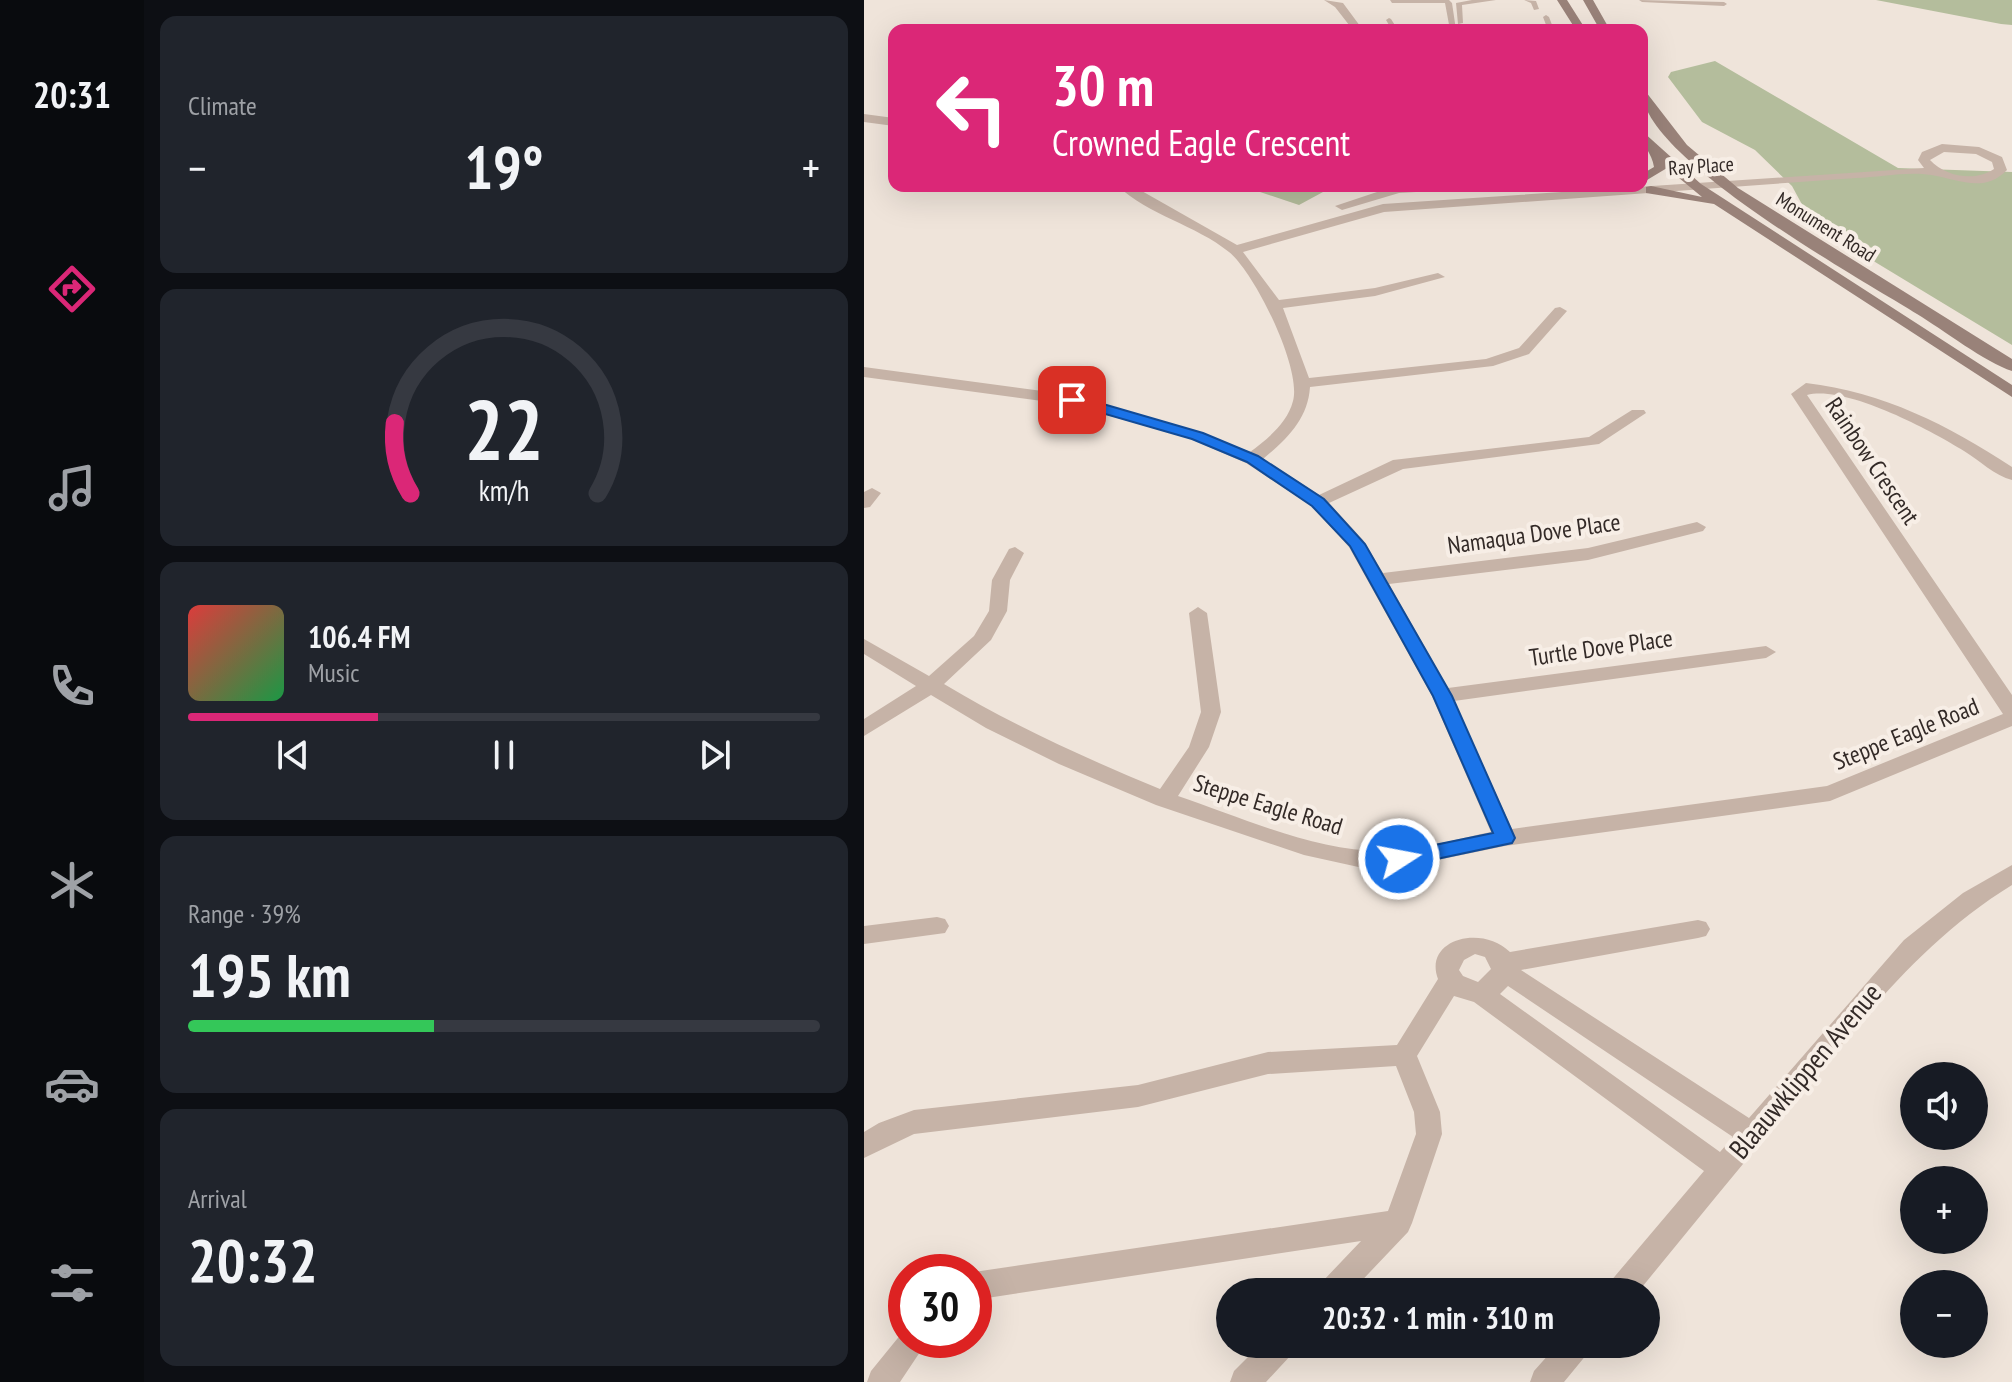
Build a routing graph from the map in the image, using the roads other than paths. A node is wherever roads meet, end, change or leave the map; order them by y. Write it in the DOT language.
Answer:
graph roads {
  1 [pos="1493,0"];
  2 [pos="1527,0"];
  3 [pos="1562,0"];
  4 [pos="1588,0"];
  5 [pos="1642,0"];
  6 [pos="1392,1"];
  7 [pos="1336,2"];
  8 [pos="1724,4"];
  9 [pos="1536,9"];
  10 [pos="1546,17"];
  11 [pos="1389,20"];
  12 [pos="1353,24"];
  13 [pos="1391,24"];
  14 [pos="1452,24"];
  15 [pos="1460,24"];
  16 [pos="1549,24"];
  17 [pos="1577,24"];
  18 [pos="1602,24"];
  19 [pos="1648,102"];
  20 [pos="864,118"];
  21 [pos="888,121"];
  22 [pos="1648,142"];
  23 [pos="1658,154"];
  24 [pos="1990,155"];
  25 [pos="2012,156"];
  26 [pos="1924,160"];
  27 [pos="2007,166"];
  28 [pos="1935,171"];
  29 [pos="1711,175"];
  30 [pos="1648,180"];
  31 [pos="1690,182"];
  32 [pos="1648,183"];
  33 [pos="1648,184"];
  34 [pos="1724,184"];
  35 [pos="1134,192"];
  36 [pos="1386,192"];
  37 [pos="1551,192"];
  38 [pos="1374,195"];
  39 [pos="1383,208"];
  40 [pos="1731,210"];
  41 [pos="1291,228"];
  42 [pos="1229,246"];
  43 [pos="1438,277"];
  44 [pos="1275,305"];
  45 [pos="1560,311"];
  46 [pos="2012,366"];
  47 [pos="864,372"];
  48 [pos="1303,383"];
  49 [pos="2012,392"];
  50 [pos="1638,413"];
  51 [pos="1252,459"];
  52 [pos="2012,475"];
  53 [pos="1318,502"];
  54 [pos="1697,527"];
  55 [pos="1015,553"];
  56 [pos="1375,580"];
  57 [pos="1198,613"];
  58 [pos="864,645"];
  59 [pos="1766,652"];
  60 [pos="930,686"];
  61 [pos="1442,696"];
  62 [pos="2012,711"];
  63 [pos="2012,718"];
  64 [pos="864,729"];
  65 [pos="1164,799"];
  66 [pos="1505,838"];
  67 [pos="2012,874"];
  68 [pos="937,926"];
  69 [pos="1698,929"];
  70 [pos="864,935"];
  71 [pos="1504,967"];
  72 [pos="1451,980"];
  73 [pos="1479,992"];
  74 [pos="1404,1055"];
  75 [pos="1751,1134"];
  76 [pos="864,1146"];
  77 [pos="1722,1169"];
  78 [pos="1398,1223"];
  79 [pos="1345,1278"];
  80 [pos="1632,1278"];
  81 [pos="992,1283"];
  82 [pos="900,1358"];
  83 [pos="1268,1358"];
  84 [pos="1565,1358"];
  85 [pos="882,1382"];
  86 [pos="1245,1382"];
  87 [pos="1545,1382"];
  1 -- 15 [label="lane"];
  2 -- 9 [label="lane"];
  3 -- 17 [label="main road"];
  4 -- 18 [label="main road"];
  5 -- 8 [label="lane"];
  6 -- 14 [label="lane"];
  7 -- 12 [label="street"];
  10 -- 16 [label="lane"];
  11 -- 13 [label="lane"];
  19 -- 29 [label="main road, Monument Road"];
  20 -- 21 [label="street"];
  22 -- 23 [label="main road, Monument Road"];
  23 -- 30 [label="main road"];
  23 -- 31 [label="main road, Monument Road"];
  24 -- 25 [label="street, Ray Place"];
  24 -- 26 [label="street, Ray Place"];
  24 -- 27 [label="street"];
  26 -- 28 [label="street"];
  26 -- 29 [label="street, Ray Place"];
  27 -- 28 [label="street, Ray Place"];
  28 -- 34 [label="street, Ray Place"];
  29 -- 31 [label="street, Ray Place"];
  29 -- 34 [label="main road, Monument Road"];
  31 -- 32 [label="street, Ray Place"];
  31 -- 34 [label="street, Ray Place"];
  31 -- 40 [label="main road, Monument Road"];
  33 -- 40 [label="main road"];
  34 -- 46 [label="main road, Monument Road"];
  35 -- 42 [label="street"];
  36 -- 38 [label="street, Ray Place"];
  37 -- 39 [label="street, Ray Place"];
  38 -- 39 [label="street"];
  38 -- 41 [label="street, Ray Place"];
  39 -- 41 [label="street, Ray Place"];
  40 -- 49 [label="main road, Monument Road"];
  41 -- 42 [label="street, Ray Place"];
  42 -- 44 [label="street"];
  43 -- 44 [label="street"];
  44 -- 48 [label="street"];
  45 -- 48 [label="street"];
  47 -- 51 [label="street"];
  48 -- 51 [label="street"];
  50 -- 53 [label="street"];
  51 -- 53 [label="street"];
  52 -- 62 [label="street, Rainbow Crescent"];
  53 -- 56 [label="street"];
  54 -- 56 [label="street, Namaqua Dove Place"];
  55 -- 60 [label="street"];
  56 -- 61 [label="street"];
  57 -- 65 [label="street"];
  58 -- 60 [label="street, Steppe Eagle Road"];
  59 -- 61 [label="street, Turtle Dove Place"];
  60 -- 64 [label="street"];
  60 -- 65 [label="street, Steppe Eagle Road"];
  61 -- 66 [label="street"];
  63 -- 66 [label="street, Steppe Eagle Road"];
  65 -- 66 [label="street, Steppe Eagle Road"];
  67 -- 75 [label="street, Blaauwklippen Avenue"];
  68 -- 70 [label="street"];
  69 -- 71 [label="street"];
  71 -- 72 [label="street"];
  71 -- 73 [label="street"];
  71 -- 75 [label="street"];
  72 -- 73 [label="street"];
  72 -- 74 [label="street"];
  73 -- 77 [label="street"];
  74 -- 76 [label="street"];
  74 -- 78 [label="street"];
  75 -- 77 [label="street, Blaauwklippen Avenue"];
  77 -- 80 [label="street, Blaauwklippen Avenue"];
  78 -- 79 [label="street"];
  78 -- 81 [label="street"];
  82 -- 85 [label="street"];
  83 -- 86 [label="street"];
  84 -- 87 [label="street"];
}
